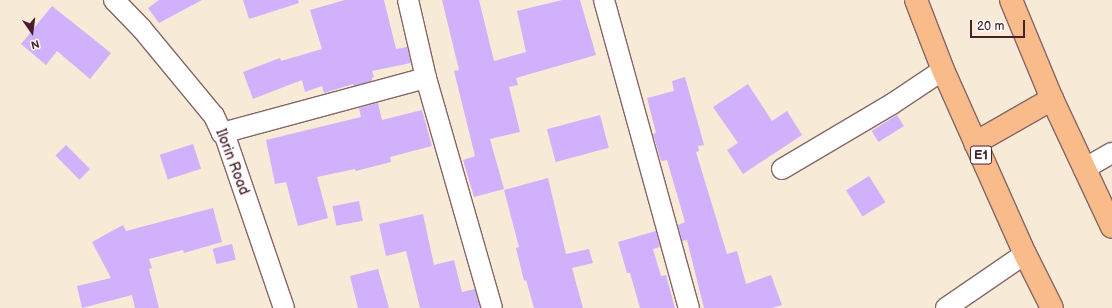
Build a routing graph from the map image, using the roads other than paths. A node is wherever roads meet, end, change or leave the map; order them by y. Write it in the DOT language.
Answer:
graph roads {
  1 [pos="114,0"];
  2 [pos="408,0"];
  3 [pos="604,0"];
  4 [pos="916,0"];
  5 [pos="1011,0"];
  6 [pos="943,70"];
  7 [pos="426,78"];
  8 [pos="1052,99"];
  9 [pos="222,133"];
  10 [pos="975,143"];
  11 [pos="1112,153"];
  12 [pos="782,169"];
  13 [pos="1084,169"];
  14 [pos="1112,228"];
  15 [pos="1025,254"];
  16 [pos="284,308"];
  17 [pos="492,308"];
  18 [pos="689,308"];
  19 [pos="946,308"];
  20 [pos="1052,308"];
  1 -- 9 [label="street, Ilorin Road"];
  2 -- 7 [label="street"];
  3 -- 18 [label="street"];
  4 -- 6 [label="highway, E1"];
  5 -- 8 [label="highway"];
  6 -- 10 [label="highway, E1"];
  6 -- 12 [label="street"];
  7 -- 9 [label="street"];
  7 -- 17 [label="street"];
  8 -- 10 [label="highway"];
  8 -- 13 [label="highway"];
  9 -- 16 [label="street, Ilorin Road"];
  10 -- 15 [label="highway, E1"];
  11 -- 13 [label="street"];
  13 -- 14 [label="highway"];
  15 -- 19 [label="street"];
  15 -- 20 [label="highway, E1"];
}
